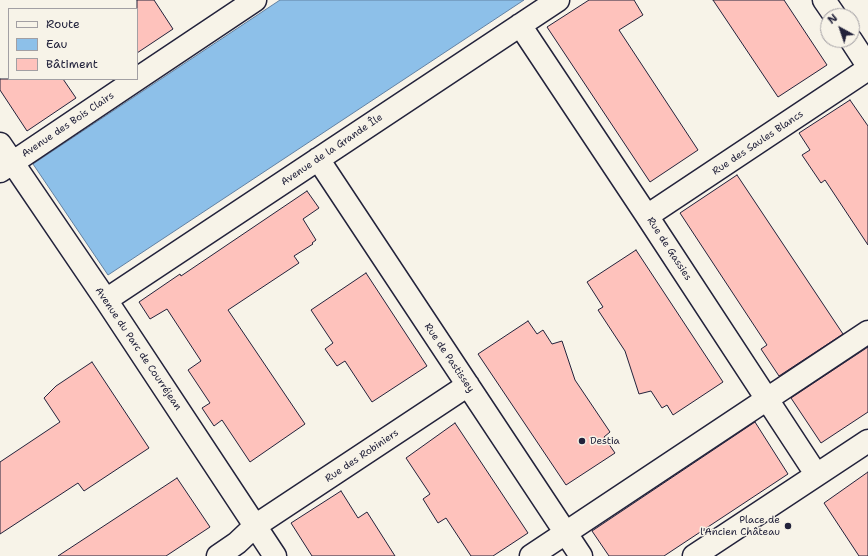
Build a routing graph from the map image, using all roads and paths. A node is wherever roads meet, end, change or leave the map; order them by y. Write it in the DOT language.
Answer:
graph roads {
  1 [pos="255,0"];
  2 [pos="558,0"];
  3 [pos="520,25"];
  4 [pos="856,48"];
  5 [pos="868,66"];
  6 [pos="868,70"];
  7 [pos="138,78"];
  8 [pos="135,80"];
  9 [pos="0,144"];
  10 [pos="318,159"];
  11 [pos="6,166"];
  12 [pos="647,216"];
  13 [pos="106,300"];
  14 [pos="868,332"];
  15 [pos="468,385"];
  16 [pos="767,399"];
  17 [pos="868,440"];
  18 [pos="816,474"];
  19 [pos="255,526"];
  20 [pos="565,533"];
  21 [pos="218,556"];
  22 [pos="275,556"];
  23 [pos="531,556"];
  24 [pos="581,556"];
  25 [pos="694,556"];
  1 -- 7 [label="street, Avenue des Bois Clairs"];
  2 -- 3 [label="street, Avenue de la Grande Île"];
  3 -- 10 [label="street, Avenue de la Grande Île"];
  3 -- 12 [label="street, Rue de Gassies"];
  4 -- 5 [label="street"];
  6 -- 12 [label="street, Rue des Saules Blancs"];
  8 -- 11 [label="street, Avenue des Bois Clairs"];
  9 -- 11 [label="street, Avenue du Parc de Courréjean"];
  10 -- 13 [label="street, Avenue de la Grande Île"];
  10 -- 15 [label="street, Rue de Pastissey"];
  11 -- 13 [label="street, Avenue du Parc de Courréjean"];
  12 -- 16 [label="street, Rue de Gassies"];
  13 -- 19 [label="street, Avenue du Parc de Courréjean"];
  14 -- 16 [label="street"];
  15 -- 19 [label="street, Rue des Robiniers"];
  15 -- 20 [label="street, Rue de Pastissey"];
  16 -- 18 [label="street, Rue de Gassies"];
  16 -- 20 [label="street"];
  17 -- 18 [label="street"];
  18 -- 25 [label="street"];
  19 -- 21 [label="street, Rue des Robiniers"];
  19 -- 22 [label="street, Avenue du Parc de Courréjean"];
  20 -- 23 [label="street"];
  20 -- 24 [label="street, Rue de Pastissey"];
}
